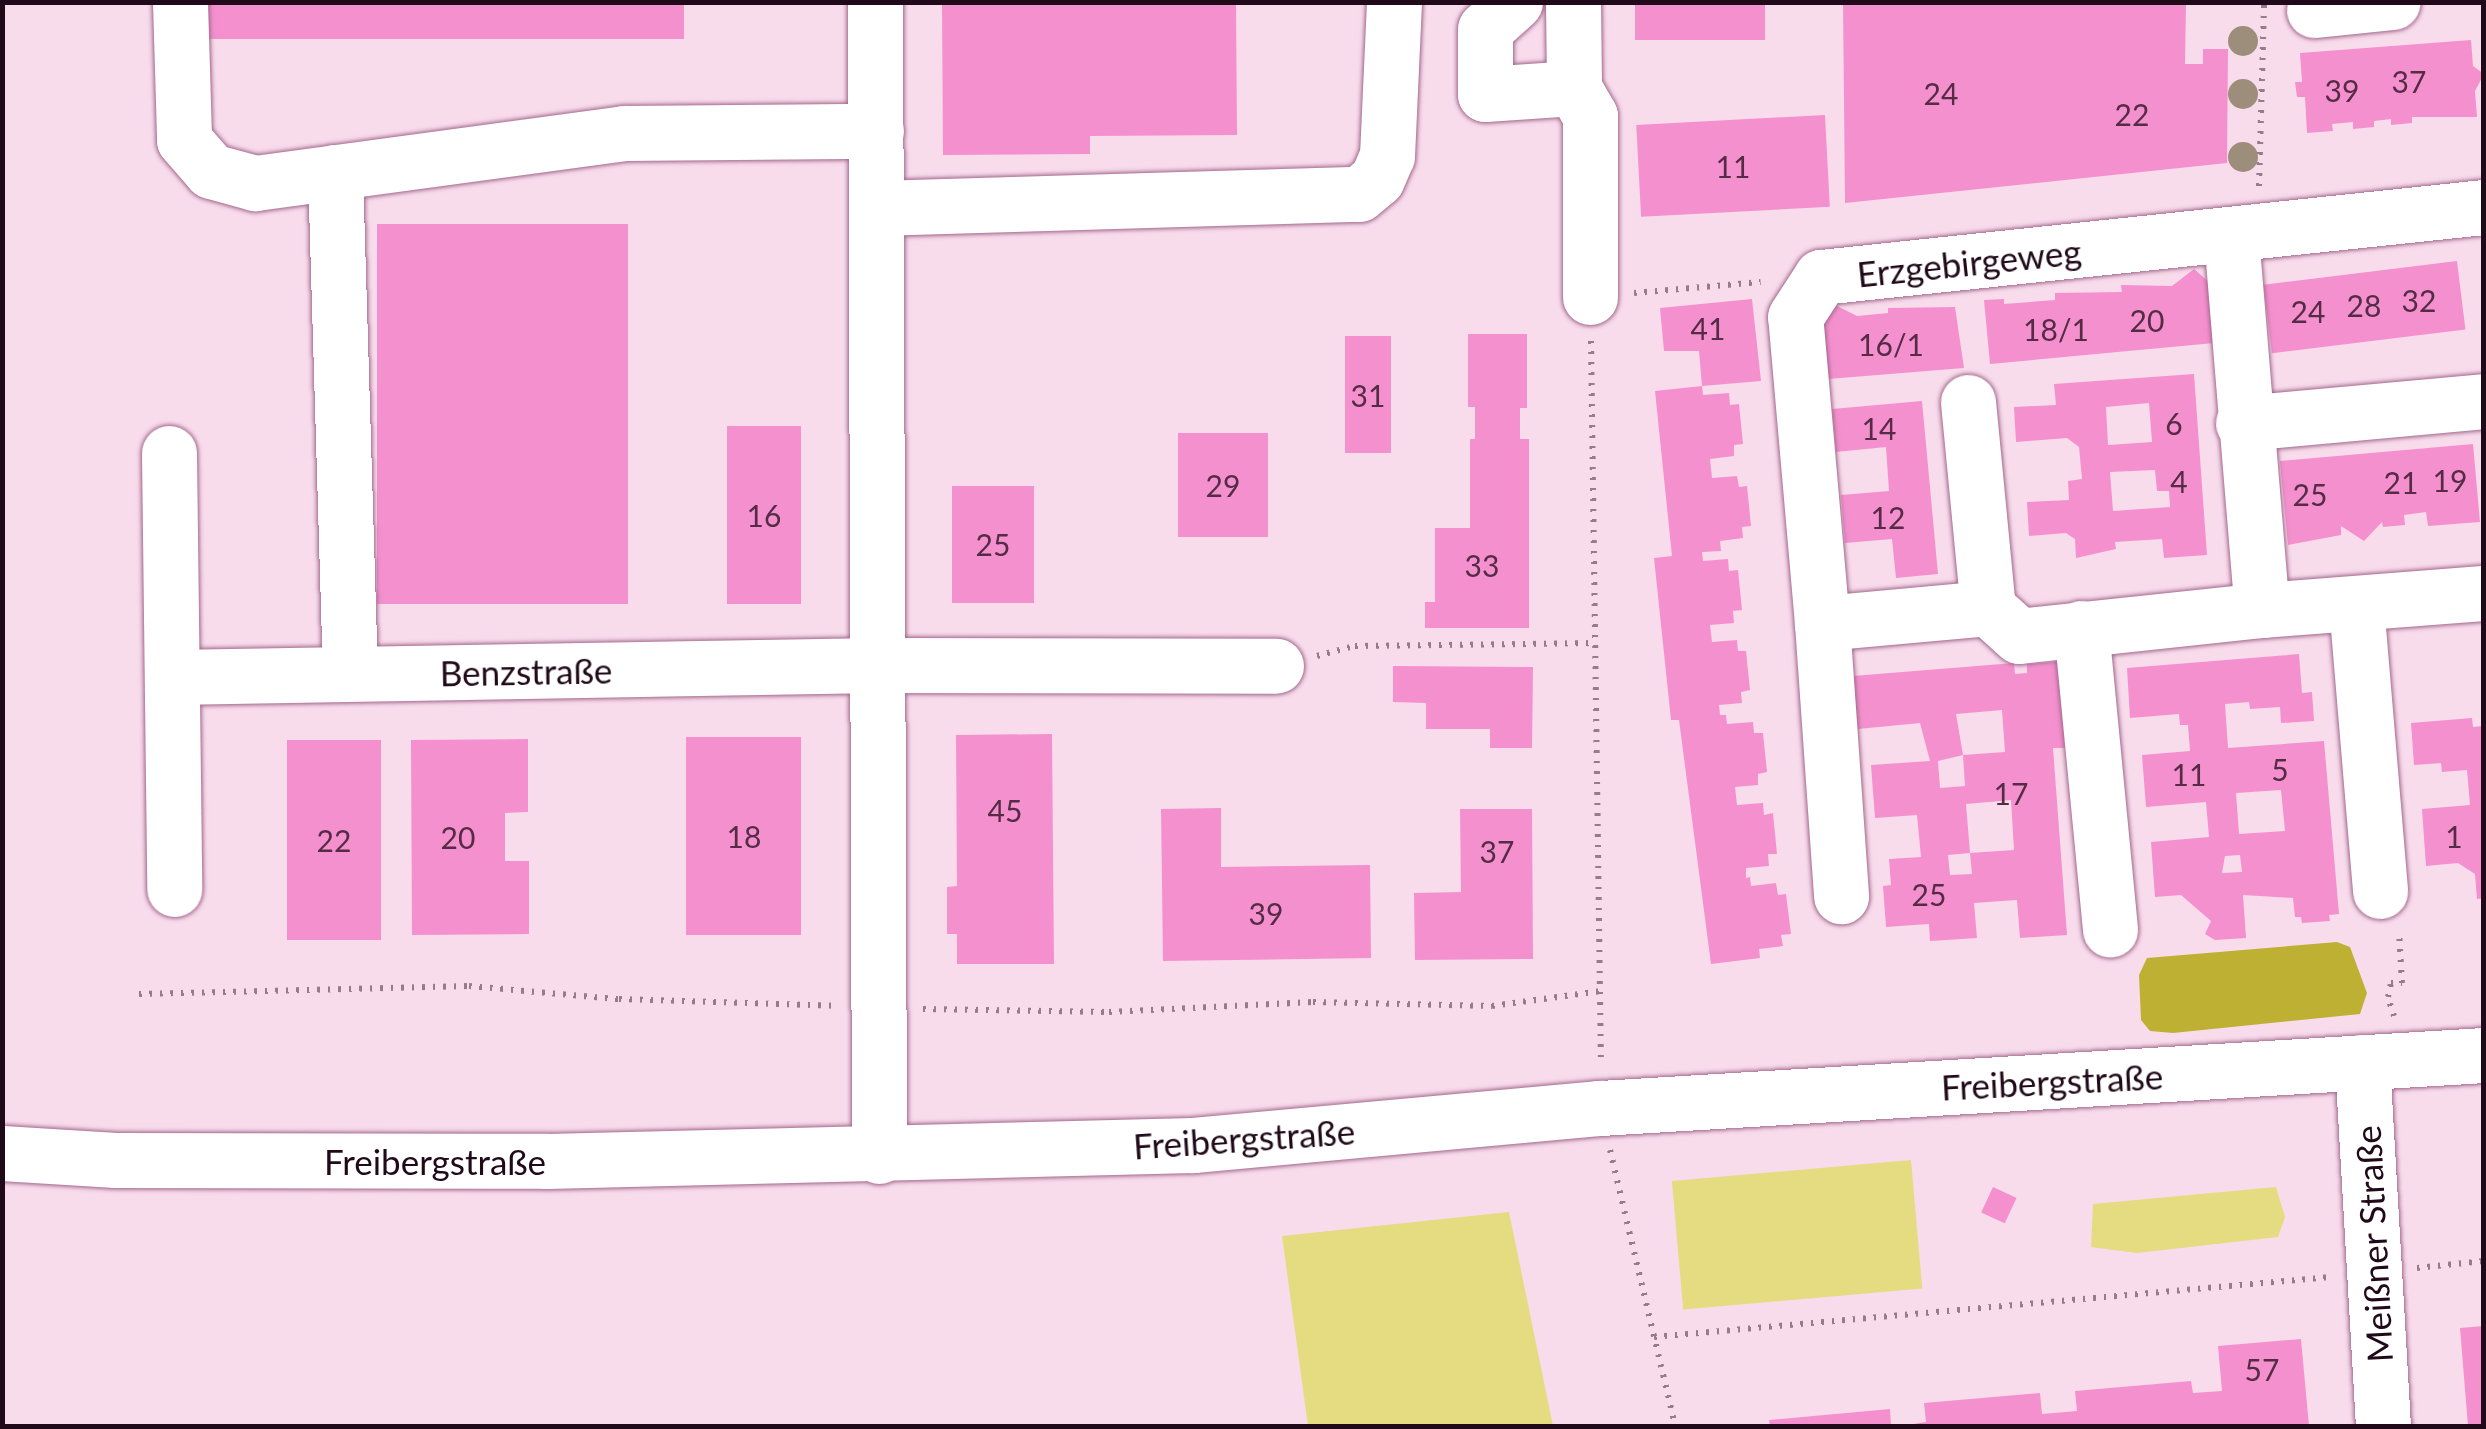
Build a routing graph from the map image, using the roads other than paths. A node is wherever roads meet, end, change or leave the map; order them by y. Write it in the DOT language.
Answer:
graph roads {
  1 [pos="180,2"];
  2 [pos="874,2"];
  3 [pos="1394,2"];
  4 [pos="1514,2"];
  5 [pos="1573,2"];
  6 [pos="2393,2"];
  7 [pos="2289,6"];
  8 [pos="1574,88"];
  9 [pos="876,131"];
  10 [pos="335,172"];
  11 [pos="2484,207"];
  12 [pos="876,208"];
  13 [pos="2245,234"];
  14 [pos="1590,297"];
  15 [pos="2484,401"];
  16 [pos="1968,402"];
  17 [pos="2244,424"];
  18 [pos="169,453"];
  19 [pos="2484,593"];
  20 [pos="2356,604"];
  21 [pos="1988,608"];
  22 [pos="2262,610"];
  23 [pos="1822,622"];
  24 [pos="2081,628"];
  25 [pos="880,665"];
  26 [pos="1276,666"];
  27 [pos="350,674"];
  28 [pos="172,677"];
  29 [pos="174,889"];
  30 [pos="1841,896"];
  31 [pos="2389,903"];
  32 [pos="2110,930"];
  33 [pos="2484,1055"];
  34 [pos="2362,1062"];
  35 [pos="2,1152"];
  36 [pos="879,1156"];
  37 [pos="2383,1426"];
  1 -- 10 [label="street"];
  2 -- 9 [label="street"];
  3 -- 12 [label="street"];
  4 -- 8 [label="street"];
  5 -- 8 [label="street"];
  6 -- 7 [label="street"];
  8 -- 14 [label="street"];
  9 -- 10 [label="street"];
  9 -- 12 [label="street"];
  10 -- 27 [label="street"];
  11 -- 13 [label="street, Erzgebirgeweg"];
  12 -- 25 [label="street"];
  13 -- 17 [label="street"];
  13 -- 23 [label="street, Erzgebirgeweg"];
  15 -- 17 [label="street"];
  16 -- 21 [label="street"];
  17 -- 22 [label="street"];
  18 -- 28 [label="street"];
  19 -- 20 [label="street"];
  20 -- 22 [label="street"];
  20 -- 31 [label="street"];
  21 -- 23 [label="street"];
  21 -- 24 [label="street"];
  22 -- 24 [label="street"];
  23 -- 30 [label="street, Erzgebirgeweg"];
  24 -- 32 [label="street"];
  25 -- 26 [label="street, Benzstraße"];
  25 -- 27 [label="street, Benzstraße"];
  25 -- 36 [label="street"];
  27 -- 28 [label="street, Benzstraße"];
  28 -- 29 [label="street"];
  33 -- 34 [label="street, Freibergstraße"];
  34 -- 36 [label="street, Freibergstraße"];
  34 -- 37 [label="street, Meißner Straße"];
  35 -- 36 [label="street, Freibergstraße"];
}
